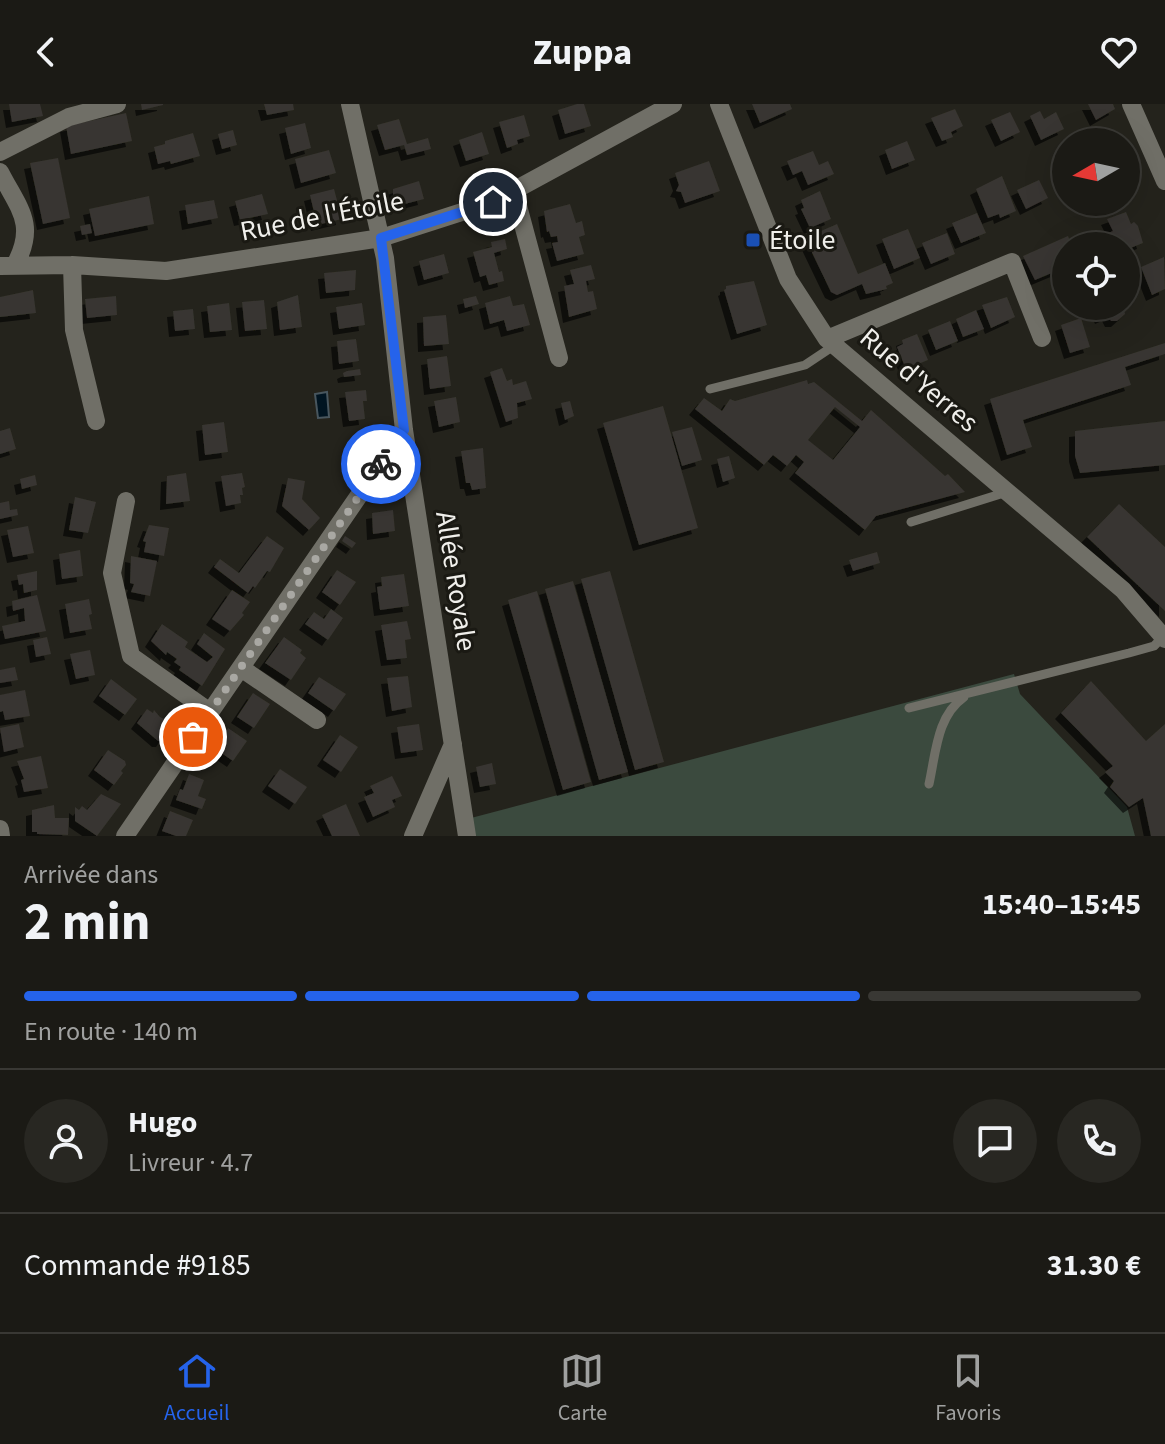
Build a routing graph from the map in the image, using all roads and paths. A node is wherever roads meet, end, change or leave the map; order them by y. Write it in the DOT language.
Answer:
graph roads {
  1 [pos="117,104"];
  2 [pos="350,104"];
  3 [pos="673,104"];
  4 [pos="719,104"];
  5 [pos="1131,104"];
  6 [pos="0,152"];
  7 [pos="0,172"];
  8 [pos="1165,181"];
  9 [pos="514,191"];
  10 [pos="381,238"];
  11 [pos="72,265"];
  12 [pos="8,266"];
  13 [pos="1042,338"];
  14 [pos="831,342"];
  15 [pos="559,358"];
  16 [pos="710,389"];
  17 [pos="96,421"];
  18 [pos="404,430"];
  19 [pos="1007,492"];
  20 [pos="126,501"];
  21 [pos="911,522"];
  22 [pos="1164,638"];
  23 [pos="241,668"];
  24 [pos="970,692"];
  25 [pos="909,708"];
  26 [pos="210,712"];
  27 [pos="317,720"];
  28 [pos="453,744"];
  29 [pos="929,784"];
  30 [pos="0,829"];
  31 [pos="1,836"];
  32 [pos="125,836"];
  33 [pos="413,836"];
  34 [pos="467,836"];
  1 -- 6 [label="street"];
  2 -- 10 [label="street, Allée Royale"];
  3 -- 9 [label="street, Rue de l'Étoile"];
  4 -- 14 [label="street, Rue d'Yerres"];
  5 -- 8 [label="street"];
  7 -- 12 [label="street"];
  9 -- 10 [label="street, Rue de l'Étoile"];
  9 -- 15 [label="street"];
  10 -- 11 [label="street, Rue de l'Étoile"];
  10 -- 18 [label="street, Allée Royale"];
  11 -- 12 [label="street, Rue de l'Étoile"];
  11 -- 17 [label="street"];
  13 -- 14 [label="street"];
  14 -- 16 [label="lane"];
  14 -- 19 [label="street, Rue d'Yerres"];
  18 -- 23 [label="street"];
  18 -- 28 [label="street, Allée Royale"];
  19 -- 21 [label="lane"];
  19 -- 22 [label="street, Rue d'Yerres"];
  20 -- 26 [label="street"];
  22 -- 24 [label="lane"];
  23 -- 26 [label="street"];
  23 -- 27 [label="street"];
  24 -- 25 [label="lane"];
  24 -- 29 [label="lane"];
  26 -- 32 [label="street"];
  28 -- 33 [label="street"];
  28 -- 34 [label="street, Allée Royale"];
  30 -- 31 [label="street"];
}
